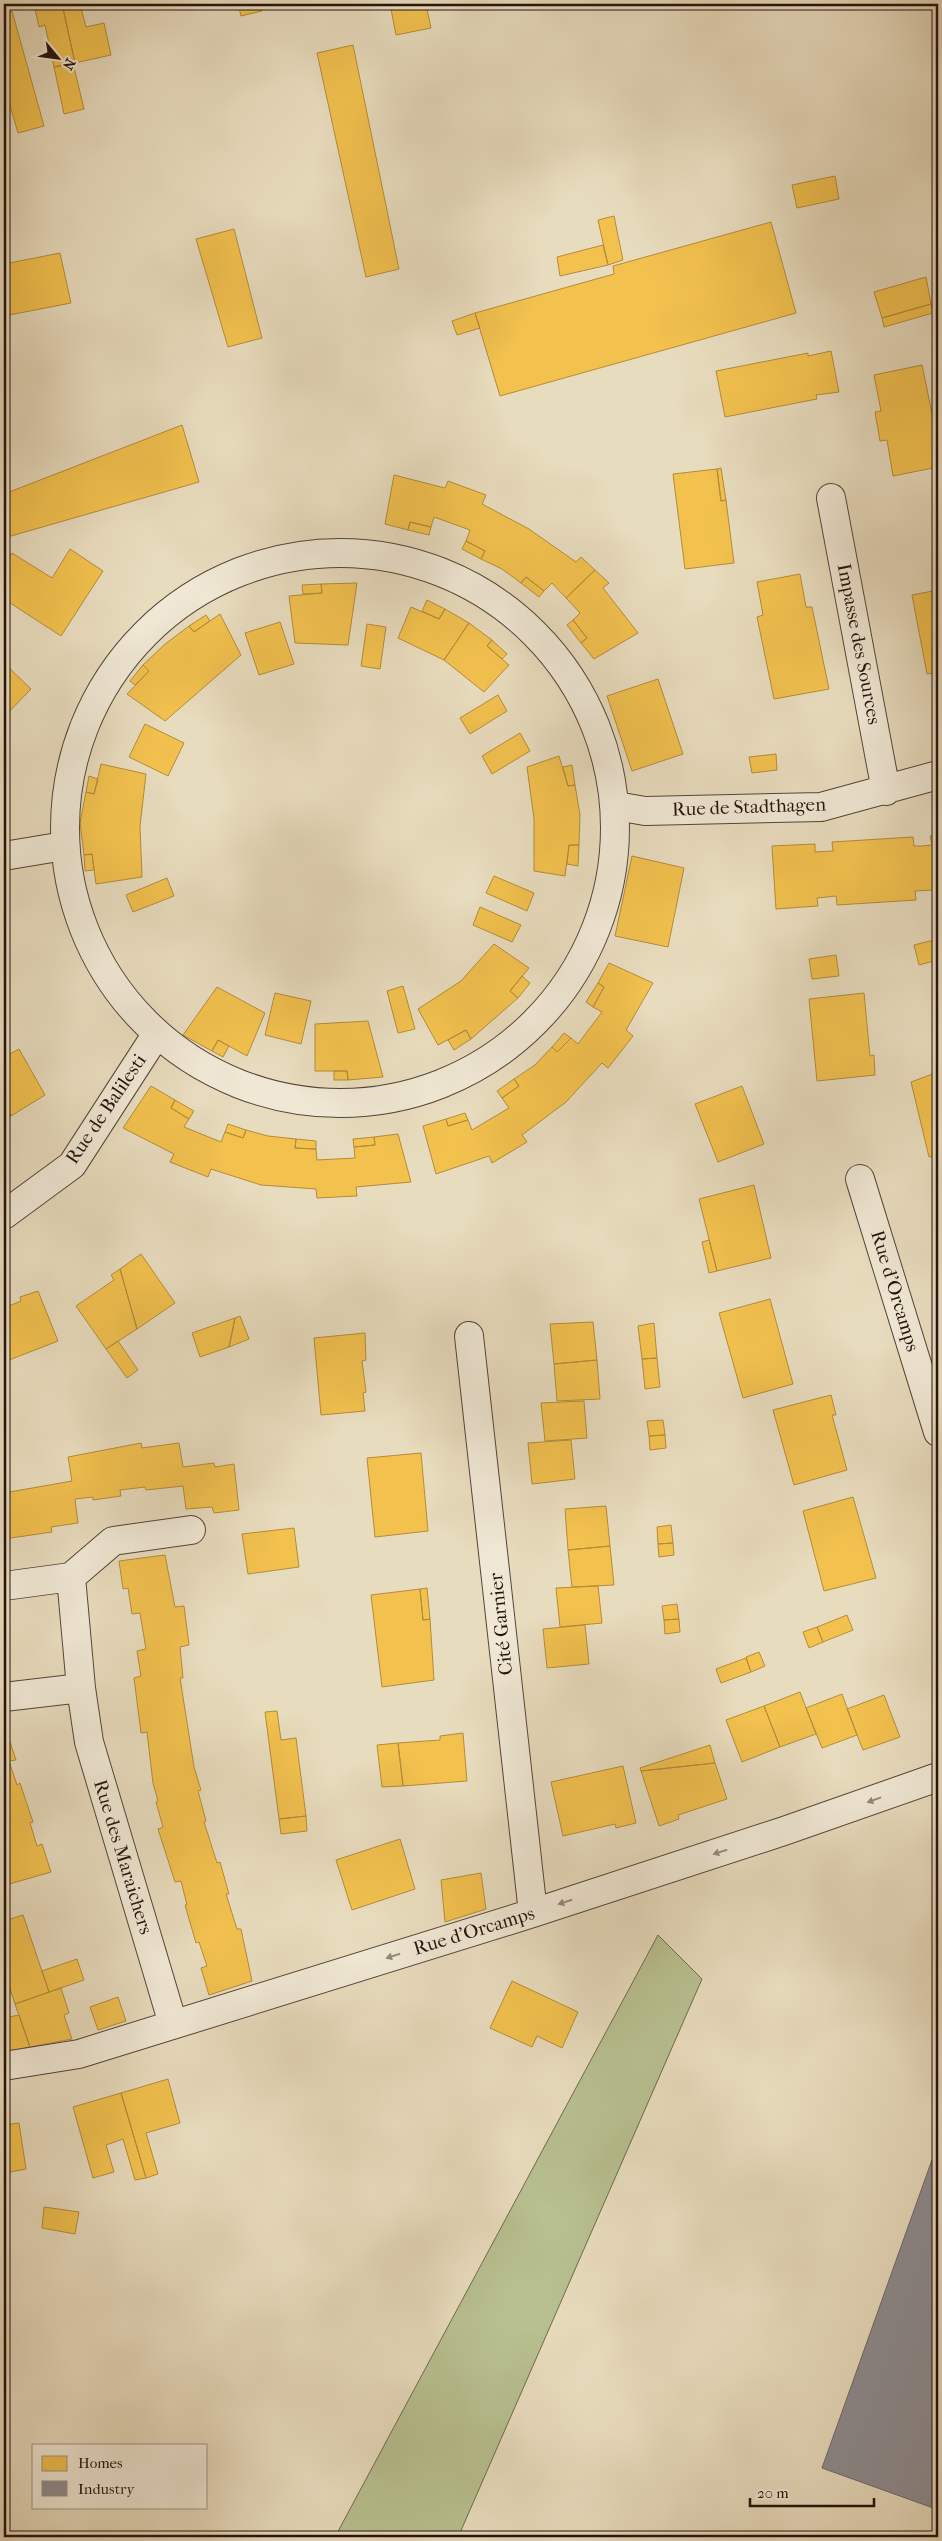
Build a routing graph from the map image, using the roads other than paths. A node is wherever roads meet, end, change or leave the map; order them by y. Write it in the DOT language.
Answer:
graph roads {
  1 [pos="831,498"];
  2 [pos="938,775"];
  3 [pos="886,791"];
  4 [pos="616,806"];
  5 [pos="64,846"];
  6 [pos="4,856"];
  7 [pos="156,1035"];
  8 [pos="860,1179"];
  9 [pos="4,1215"];
  10 [pos="469,1336"];
  11 [pos="938,1432"];
  12 [pos="191,1530"];
  13 [pos="72,1577"];
  14 [pos="4,1586"];
  15 [pos="81,1688"];
  16 [pos="4,1697"];
  17 [pos="938,1777"];
  18 [pos="533,1913"];
  19 [pos="173,2024"];
  20 [pos="4,2066"];
  1 -- 3 [label="street, Impasse des Sources"];
  2 -- 3 [label="street, Rue de Stadthagen"];
  3 -- 4 [label="street, Rue de Stadthagen"];
  4 -- 5 [label="street"];
  4 -- 7 [label="street"];
  5 -- 6 [label="street"];
  5 -- 7 [label="street"];
  7 -- 9 [label="street, Rue de Balilesti"];
  8 -- 11 [label="street, Rue d'Orcamps"];
  10 -- 18 [label="street, Cité Garnier"];
  12 -- 13 [label="street"];
  13 -- 14 [label="street"];
  13 -- 15 [label="street, Rue des Maraichers"];
  15 -- 16 [label="street"];
  15 -- 19 [label="street, Rue des Maraichers"];
  17 -- 18 [label="street, Rue d'Orcamps, one-way"];
  18 -- 19 [label="street, Rue d'Orcamps, one-way"];
  19 -- 20 [label="street, Rue d'Orcamps"];
}
